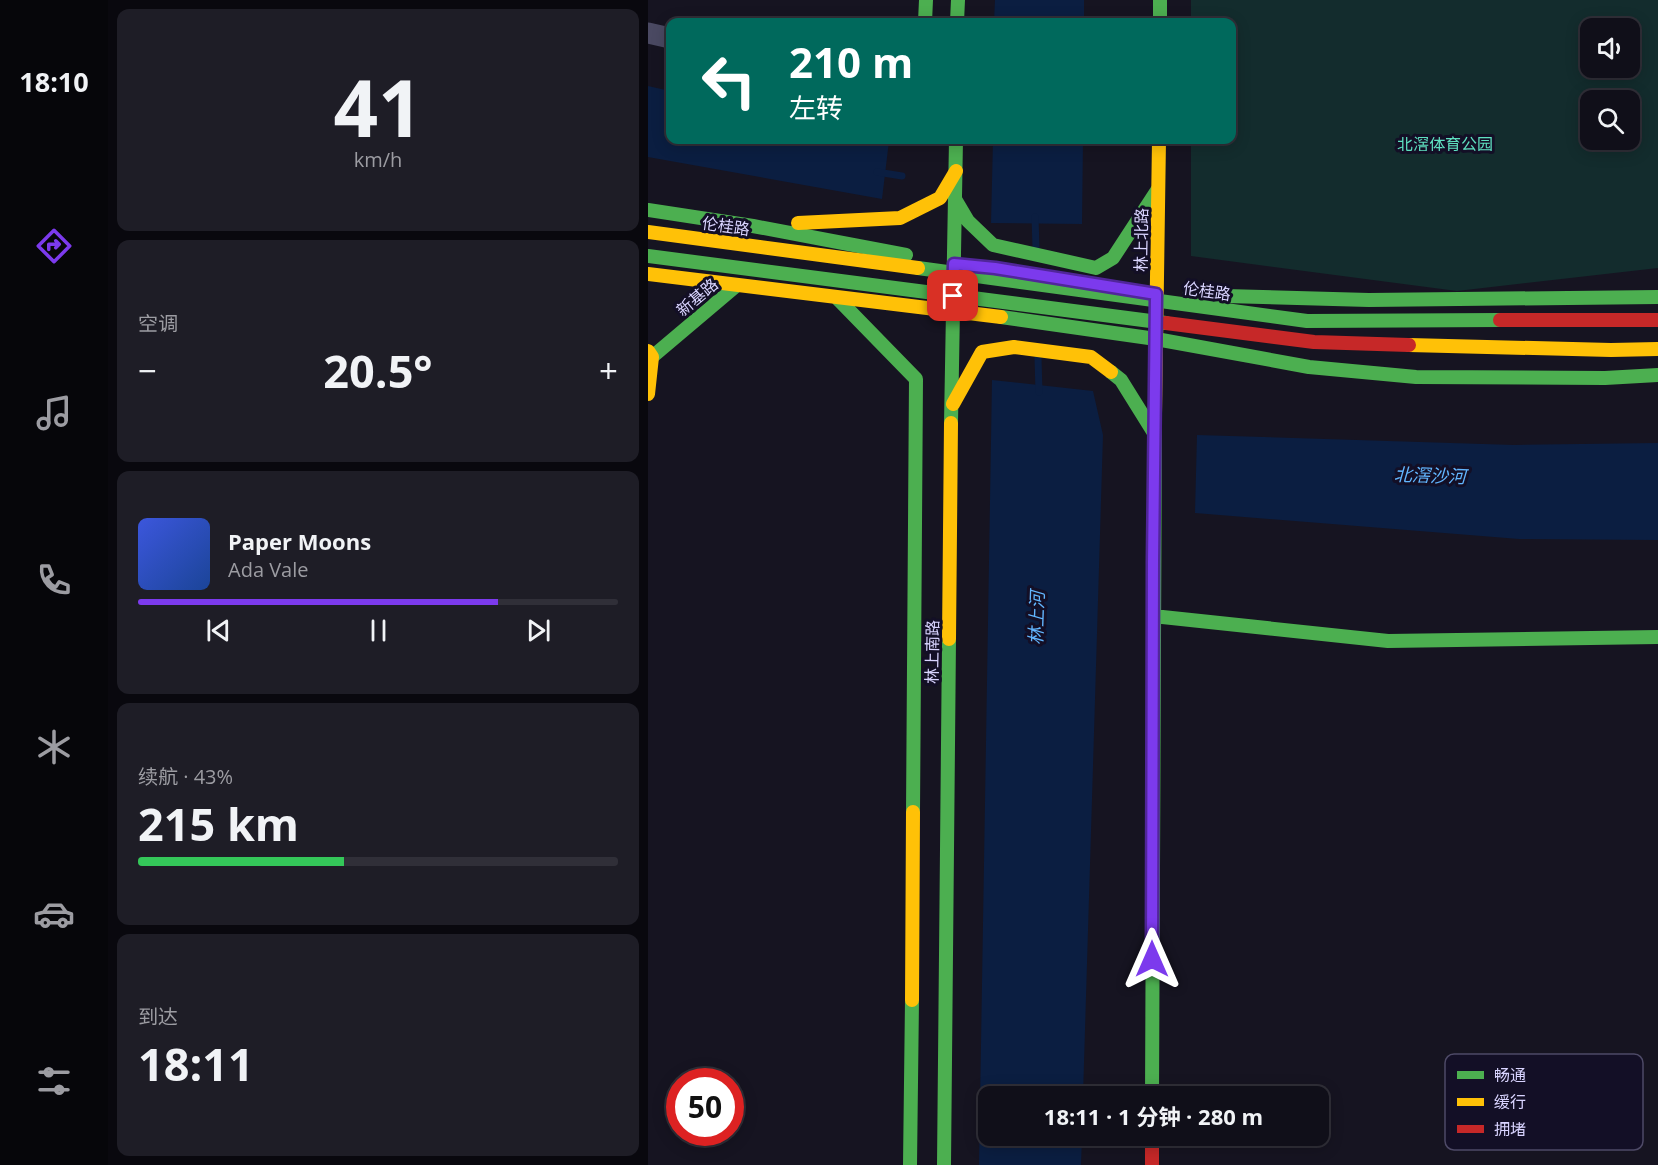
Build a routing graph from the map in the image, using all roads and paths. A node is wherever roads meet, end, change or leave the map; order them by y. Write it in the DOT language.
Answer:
graph roads {
  1 [pos="926,0"];
  2 [pos="958,0"];
  3 [pos="1160,0"];
  4 [pos="926,18"];
  5 [pos="957,18"];
  6 [pos="1160,18"];
  7 [pos="648,33"];
  8 [pos="666,37"];
  9 [pos="956,144"];
  10 [pos="1159,144"];
  11 [pos="956,172"];
  12 [pos="1158,189"];
  13 [pos="955,199"];
  14 [pos="648,210"];
  15 [pos="753,226"];
  16 [pos="648,232"];
  17 [pos="648,256"];
  18 [pos="954,264"];
  19 [pos="648,274"];
  20 [pos="736,286"];
  21 [pos="1156,294"];
  22 [pos="1658,297"];
  23 [pos="838,298"];
  24 [pos="952,312"];
  25 [pos="1658,320"];
  26 [pos="1156,339"];
  27 [pos="1658,349"];
  28 [pos="650,354"];
  29 [pos="1658,375"];
  30 [pos="916,379"];
  31 [pos="648,394"];
  32 [pos="951,408"];
  33 [pos="1154,433"];
  34 [pos="1153,616"];
  35 [pos="1658,637"];
  36 [pos="1152,1086"];
  37 [pos="1152,1146"];
  38 [pos="910,1165"];
  39 [pos="944,1165"];
  40 [pos="1152,1165"];
  1 -- 4 [label="main road"];
  2 -- 5 [label="main road"];
  3 -- 6 [label="main road"];
  7 -- 8 [label="street"];
  9 -- 11 [label="main road, 林上南路"];
  10 -- 12 [label="main road, 林上北路"];
  11 -- 13 [label="main road, 林上南路"];
  11 -- 15 [label="main road"];
  12 -- 13 [label="main road"];
  12 -- 21 [label="main road, 林上北路"];
  13 -- 18 [label="main road, 林上南路"];
  14 -- 15 [label="main road"];
  15 -- 18 [label="main road"];
  16 -- 25 [label="main road, 伦桂路, bridge"];
  17 -- 27 [label="main road, bridge"];
  18 -- 21 [label="main road"];
  18 -- 24 [label="main road, 林上南路"];
  19 -- 20 [label="main road"];
  20 -- 23 [label="main road"];
  20 -- 28 [label="main road, 新基路"];
  21 -- 22 [label="main road"];
  21 -- 26 [label="main road, 林上北路"];
  23 -- 24 [label="main road"];
  23 -- 30 [label="main road"];
  24 -- 26 [label="main road"];
  24 -- 32 [label="main road, 林上南路"];
  26 -- 29 [label="main road"];
  26 -- 33 [label="main road, 林上北路"];
  28 -- 31 [label="main road, 新基路"];
  30 -- 32 [label="main road"];
  30 -- 38 [label="main road"];
  32 -- 33 [label="main road"];
  32 -- 39 [label="main road, 林上南路"];
  33 -- 34 [label="main road, 林上北路"];
  34 -- 35 [label="main road"];
  34 -- 36 [label="main road, 林上北路"];
  37 -- 40 [label="main road"];
}
